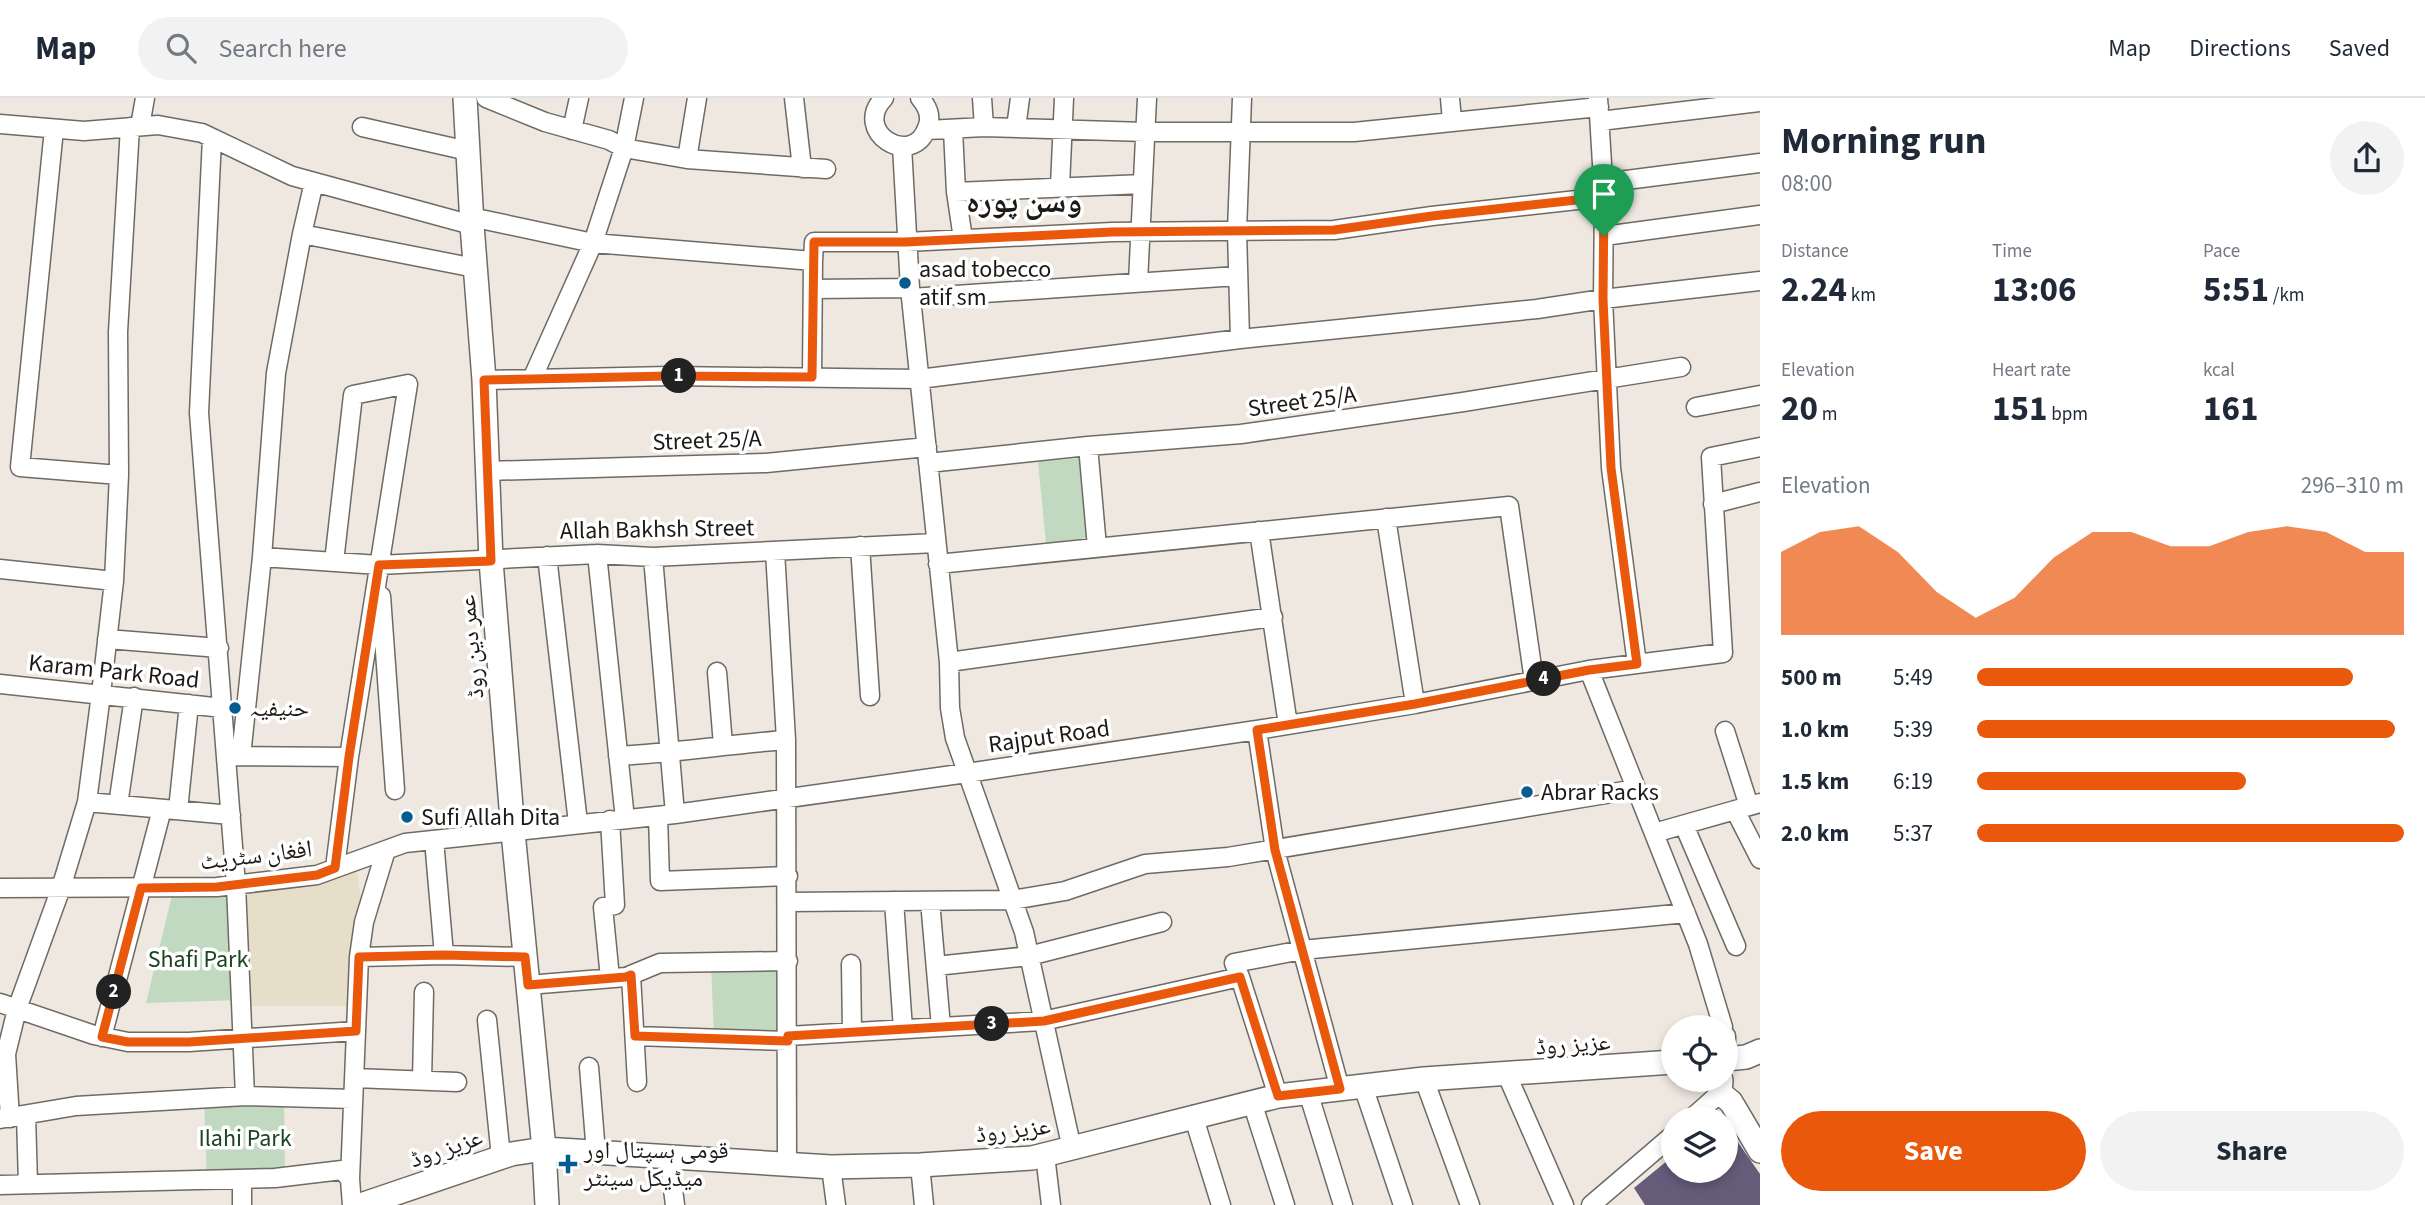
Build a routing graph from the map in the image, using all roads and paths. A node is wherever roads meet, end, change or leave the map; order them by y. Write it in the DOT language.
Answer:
graph roads {
  1 [pos="145,98"];
  2 [pos="466,98"];
  3 [pos="486,98"];
  4 [pos="579,98"];
  5 [pos="634,98"];
  6 [pos="697,98"];
  7 [pos="794,98"];
  8 [pos="884,98"];
  9 [pos="920,98"];
  10 [pos="982,98"];
  11 [pos="1020,98"];
  12 [pos="1064,98"];
  13 [pos="1147,98"];
  14 [pos="1242,98"];
  15 [pos="1450,98"];
  16 [pos="1760,102"];
  17 [pos="515,104"];
  18 [pos="1599,109"];
  19 [pos="1452,121"];
  20 [pos="0,124"];
  21 [pos="135,127"];
  22 [pos="362,127"];
  23 [pos="984,127"];
  24 [pos="1016,128"];
  25 [pos="54,129"];
  26 [pos="572,130"];
  27 [pos="927,130"];
  28 [pos="953,130"];
  29 [pos="1063,130"];
  30 [pos="1145,132"];
  31 [pos="1241,133"];
  32 [pos="212,138"];
  33 [pos="902,146"];
  34 [pos="624,148"];
  35 [pos="468,150"];
  36 [pos="687,159"];
  37 [pos="1760,163"];
  38 [pos="802,168"];
  39 [pos="826,169"];
  40 [pos="314,182"];
  41 [pos="1143,184"];
  42 [pos="1060,186"];
  43 [pos="1604,190"];
  44 [pos="956,192"];
  45 [pos="1760,215"];
  46 [pos="471,221"];
  47 [pos="1237,231"];
  48 [pos="1140,232"];
  49 [pos="302,234"];
  50 [pos="1604,236"];
  51 [pos="963,239"];
  52 [pos="906,242"];
  53 [pos="593,243"];
  54 [pos="813,261"];
  55 [pos="475,268"];
  56 [pos="1237,276"];
  57 [pos="1760,281"];
  58 [pos="1138,282"];
  59 [pos="813,289"];
  60 [pos="911,293"];
  61 [pos="1603,299"];
  62 [pos="1240,339"];
  63 [pos="1681,367"];
  64 [pos="812,377"];
  65 [pos="532,379"];
  66 [pos="919,379"];
  67 [pos="1606,379"];
  68 [pos="484,380"];
  69 [pos="1760,395"];
  70 [pos="1696,407"];
  71 [pos="1088,446"];
  72 [pos="1760,447"];
  73 [pos="927,455"];
  74 [pos="487,471"];
  75 [pos="119,475"];
  76 [pos="1760,492"];
  77 [pos="1713,504"];
  78 [pos="1386,518"];
  79 [pos="1258,531"];
  80 [pos="936,543"];
  81 [pos="860,545"];
  82 [pos="1097,547"];
  83 [pos="775,551"];
  84 [pos="597,554"];
  85 [pos="547,556"];
  86 [pos="262,557"];
  87 [pos="653,557"];
  88 [pos="491,561"];
  89 [pos="334,562"];
  90 [pos="938,564"];
  91 [pos="379,565"];
  92 [pos="0,569"];
  93 [pos="114,581"];
  94 [pos="1273,617"];
  95 [pos="107,639"];
  96 [pos="219,648"];
  97 [pos="948,662"];
  98 [pos="1637,664"];
  99 [pos="1589,670"];
  100 [pos="717,672"];
  101 [pos="1534,681"];
  102 [pos="1,689"];
  103 [pos="101,694"];
  104 [pos="870,696"];
  105 [pos="134,697"];
  106 [pos="189,704"];
  107 [pos="1415,704"];
  108 [pos="223,708"];
  109 [pos="1287,725"];
  110 [pos="1257,730"];
  111 [pos="1725,732"];
  112 [pos="786,740"];
  113 [pos="723,745"];
  114 [pos="670,753"];
  115 [pos="234,756"];
  116 [pos="618,756"];
  117 [pos="349,757"];
  118 [pos="967,773"];
  119 [pos="1636,789"];
  120 [pos="395,790"];
  121 [pos="786,797"];
  122 [pos="87,802"];
  123 [pos="118,805"];
  124 [pos="1748,806"];
  125 [pos="170,810"];
  126 [pos="231,815"];
  127 [pos="667,815"];
  128 [pos="617,819"];
  129 [pos="578,823"];
  130 [pos="1684,825"];
  131 [pos="513,832"];
  132 [pos="1654,833"];
  133 [pos="434,840"];
  134 [pos="386,850"];
  135 [pos="1275,850"];
  136 [pos="1760,859"];
  137 [pos="335,868"];
  138 [pos="788,876"];
  139 [pos="236,885"];
  140 [pos="0,888"];
  141 [pos="61,888"];
  142 [pos="141,888"];
  143 [pos="1013,900"];
  144 [pos="894,901"];
  145 [pos="930,901"];
  146 [pos="788,902"];
  147 [pos="1686,913"];
  148 [pos="1162,922"];
  149 [pos="1736,946"];
  150 [pos="1302,950"];
  151 [pos="444,955"];
  152 [pos="1029,956"];
  153 [pos="359,957"];
  154 [pos="525,957"];
  155 [pos="788,961"];
  156 [pos="851,964"];
  157 [pos="936,966"];
  158 [pos="631,975"];
  159 [pos="1240,977"];
  160 [pos="610,978"];
  161 [pos="528,985"];
  162 [pos="424,992"];
  163 [pos="0,1003"];
  164 [pos="17,1009"];
  165 [pos="1719,1015"];
  166 [pos="487,1020"];
  167 [pos="1044,1021"];
  168 [pos="941,1027"];
  169 [pos="904,1029"];
  170 [pos="356,1031"];
  171 [pos="852,1032"];
  172 [pos="635,1036"];
  173 [pos="102,1037"];
  174 [pos="243,1038"];
  175 [pos="788,1039"];
  176 [pos="1760,1051"];
  177 [pos="1738,1058"];
  178 [pos="1661,1063"];
  179 [pos="589,1067"];
  180 [pos="1507,1075"];
  181 [pos="354,1078"];
  182 [pos="1424,1079"];
  183 [pos="422,1081"];
  184 [pos="457,1082"];
  185 [pos="637,1082"];
  186 [pos="1363,1087"];
  187 [pos="1340,1089"];
  188 [pos="1308,1092"];
  189 [pos="1715,1092"];
  190 [pos="1724,1092"];
  191 [pos="1278,1096"];
  192 [pos="245,1097"];
  193 [pos="353,1099"];
  194 [pos="1252,1102"];
  195 [pos="1703,1106"];
  196 [pos="1193,1115"];
  197 [pos="12,1117"];
  198 [pos="1661,1145"];
  199 [pos="544,1149"];
  200 [pos="1072,1149"];
  201 [pos="1760,1151"];
  202 [pos="596,1153"];
  203 [pos="1045,1155"];
  204 [pos="501,1157"];
  205 [pos="669,1157"];
  206 [pos="787,1165"];
  207 [pos="920,1165"];
  208 [pos="831,1167"];
  209 [pos="242,1179"];
  210 [pos="350,1179"];
  211 [pos="28,1184"];
  212 [pos="0,1185"];
  213 [pos="242,1205"];
  214 [pos="352,1205"];
  215 [pos="361,1205"];
  216 [pos="547,1205"];
  217 [pos="676,1205"];
  218 [pos="836,1205"];
  219 [pos="924,1205"];
  220 [pos="1051,1205"];
  221 [pos="1221,1205"];
  222 [pos="1286,1205"];
  223 [pos="1343,1205"];
  224 [pos="1403,1205"];
  225 [pos="1471,1205"];
  226 [pos="1564,1205"];
  227 [pos="1591,1205"];
  1 -- 21 [label="street"];
  2 -- 35 [label="main road, عمر دین روڈ"];
  3 -- 17 [label="street"];
  4 -- 26 [label="street"];
  5 -- 34 [label="street"];
  6 -- 36 [label="street"];
  7 -- 38 [label="street"];
  8 -- 33 [label="street"];
  9 -- 27 [label="street"];
  10 -- 23 [label="street"];
  11 -- 24 [label="street"];
  12 -- 29 [label="street"];
  13 -- 30 [label="street"];
  14 -- 31 [label="street"];
  15 -- 19 [label="street"];
  16 -- 18 [label="street"];
  17 -- 26 [label="street"];
  18 -- 19 [label="street"];
  18 -- 43 [label="street"];
  19 -- 31 [label="street"];
  20 -- 25 [label="street"];
  21 -- 25 [label="street"];
  21 -- 32 [label="street"];
  21 -- 75 [label="street"];
  22 -- 35 [label="street"];
  23 -- 24 [label="street"];
  23 -- 28 [label="street"];
  24 -- 29 [label="street"];
  25 -- 75 [label="street"];
  26 -- 34 [label="street"];
  27 -- 28 [label="street"];
  27 -- 33 [label="street"];
  28 -- 44 [label="street"];
  29 -- 30 [label="street"];
  29 -- 42 [label="street"];
  30 -- 31 [label="street"];
  30 -- 41 [label="street"];
  31 -- 47 [label="street"];
  32 -- 40 [label="street"];
  32 -- 96 [label="street"];
  33 -- 52 [label="street"];
  34 -- 36 [label="street"];
  34 -- 53 [label="street"];
  35 -- 46 [label="main road, عمر دین روڈ"];
  36 -- 38 [label="street"];
  37 -- 43 [label="street"];
  38 -- 39 [label="street"];
  40 -- 46 [label="street"];
  40 -- 49 [label="street"];
  41 -- 42 [label="street"];
  41 -- 48 [label="street"];
  42 -- 44 [label="street"];
  43 -- 47 [label="street"];
  43 -- 50 [label="street"];
  44 -- 51 [label="street"];
  45 -- 50 [label="street"];
  46 -- 53 [label="street"];
  46 -- 55 [label="main road, عمر دین روڈ"];
  47 -- 48 [label="street"];
  47 -- 56 [label="street"];
  48 -- 51 [label="street"];
  48 -- 58 [label="street"];
  49 -- 55 [label="street"];
  49 -- 86 [label="street"];
  50 -- 61 [label="street"];
  51 -- 52 [label="street"];
  52 -- 54 [label="street"];
  52 -- 60 [label="street"];
  53 -- 54 [label="street"];
  53 -- 65 [label="street"];
  54 -- 59 [label="street"];
  55 -- 68 [label="main road, عمر دین روڈ"];
  56 -- 58 [label="street"];
  56 -- 62 [label="street"];
  57 -- 61 [label="street"];
  58 -- 60 [label="street"];
  59 -- 60 [label="street"];
  59 -- 64 [label="street"];
  60 -- 66 [label="street"];
  61 -- 62 [label="street"];
  61 -- 67 [label="street"];
  62 -- 66 [label="street"];
  63 -- 67 [label="street, Street 25/A"];
  64 -- 65 [label="street"];
  64 -- 66 [label="street"];
  65 -- 68 [label="street"];
  66 -- 73 [label="street"];
  67 -- 71 [label="street, Street 25/A"];
  67 -- 98 [label="street"];
  68 -- 74 [label="main road, عمر دین روڈ"];
  69 -- 70 [label="street"];
  71 -- 73 [label="street, Street 25/A"];
  71 -- 82 [label="street"];
  72 -- 77 [label="street"];
  73 -- 74 [label="street, Street 25/A"];
  73 -- 80 [label="street"];
  74 -- 88 [label="main road, عمر دین روڈ"];
  75 -- 93 [label="street"];
  76 -- 77 [label="street"];
  77 -- 98 [label="street, Rajput Road"];
  78 -- 79 [label="street"];
  78 -- 101 [label="street"];
  78 -- 107 [label="street"];
  79 -- 82 [label="street"];
  79 -- 94 [label="street"];
  80 -- 81 [label="street, Allah Bakhsh Street"];
  80 -- 90 [label="street"];
  81 -- 83 [label="street, Allah Bakhsh Street"];
  81 -- 104 [label="street"];
  82 -- 90 [label="street"];
  83 -- 87 [label="street, Allah Bakhsh Street"];
  83 -- 112 [label="street"];
  84 -- 85 [label="street, Allah Bakhsh Street"];
  84 -- 87 [label="street, Allah Bakhsh Street"];
  84 -- 116 [label="street"];
  85 -- 88 [label="street, Allah Bakhsh Street"];
  85 -- 129 [label="street"];
  86 -- 89 [label="street, Allah Bakhsh Street"];
  86 -- 115 [label="street"];
  87 -- 114 [label="street"];
  88 -- 91 [label="street, Allah Bakhsh Street"];
  88 -- 131 [label="main road, عمر دین روڈ"];
  89 -- 91 [label="street, Allah Bakhsh Street"];
  89 -- 91 [label="street"];
  90 -- 97 [label="street"];
  91 -- 117 [label="street"];
  91 -- 120 [label="street"];
  92 -- 93 [label="street"];
  93 -- 95 [label="street"];
  94 -- 97 [label="street"];
  94 -- 109 [label="street"];
  95 -- 96 [label="street"];
  95 -- 103 [label="street"];
  96 -- 108 [label="street"];
  97 -- 118 [label="street"];
  98 -- 99 [label="street, Rajput Road"];
  99 -- 101 [label="street, Rajput Road"];
  99 -- 119 [label="street"];
  100 -- 113 [label="street"];
  101 -- 107 [label="street, Rajput Road"];
  102 -- 103 [label="street, Karam Park Road"];
  103 -- 105 [label="street, Karam Park Road"];
  103 -- 122 [label="street"];
  105 -- 106 [label="street, Karam Park Road"];
  105 -- 123 [label="street"];
  106 -- 108 [label="street, Karam Park Road"];
  106 -- 125 [label="street"];
  107 -- 109 [label="street, Rajput Road"];
  108 -- 115 [label="street"];
  109 -- 110 [label="street, Rajput Road"];
  110 -- 118 [label="street, Rajput Road"];
  110 -- 135 [label="street"];
  111 -- 124 [label="street"];
  112 -- 113 [label="street"];
  112 -- 121 [label="street"];
  113 -- 114 [label="street"];
  114 -- 116 [label="street"];
  114 -- 127 [label="street"];
  115 -- 117 [label="street"];
  115 -- 126 [label="street"];
  116 -- 128 [label="street"];
  117 -- 137 [label="street"];
  118 -- 121 [label="street, Rajput Road"];
  118 -- 143 [label="street"];
  119 -- 132 [label="street"];
  119 -- 135 [label="street"];
  121 -- 127 [label="street, Rajput Road"];
  121 -- 138 [label="street"];
  122 -- 123 [label="street"];
  122 -- 141 [label="street"];
  123 -- 125 [label="street"];
  124 -- 130 [label="street"];
  124 -- 136 [label="street"];
  125 -- 126 [label="street"];
  125 -- 142 [label="street"];
  126 -- 139 [label="street"];
  127 -- 128 [label="street, Rajput Road"];
  127 -- 138 [label="street"];
  128 -- 129 [label="street, Rajput Road"];
  128 -- 160 [label="street"];
  129 -- 131 [label="street, Rajput Road"];
  130 -- 132 [label="street"];
  130 -- 149 [label="street"];
  131 -- 133 [label="street, افغان سٹریٹ"];
  131 -- 154 [label="main road, عمر دین روڈ"];
  132 -- 147 [label="street"];
  133 -- 134 [label="street, افغان سٹریٹ"];
  133 -- 151 [label="street"];
  134 -- 137 [label="street, افغان سٹریٹ"];
  134 -- 153 [label="street"];
  135 -- 143 [label="street"];
  135 -- 150 [label="street"];
  137 -- 139 [label="street, افغان سٹریٹ"];
  138 -- 146 [label="street"];
  139 -- 142 [label="street, افغان سٹریٹ"];
  139 -- 174 [label="street"];
  140 -- 141 [label="street, افغان سٹریٹ"];
  141 -- 142 [label="street, افغان سٹریٹ"];
  141 -- 164 [label="street"];
  142 -- 173 [label="street"];
  143 -- 145 [label="street"];
  143 -- 152 [label="street"];
  144 -- 145 [label="street"];
  144 -- 146 [label="street"];
  144 -- 169 [label="street"];
  145 -- 157 [label="street"];
  146 -- 155 [label="street"];
  147 -- 150 [label="street"];
  147 -- 165 [label="street"];
  148 -- 152 [label="street"];
  150 -- 159 [label="street"];
  150 -- 187 [label="street"];
  151 -- 153 [label="street"];
  151 -- 154 [label="street"];
  152 -- 157 [label="street"];
  152 -- 167 [label="street"];
  153 -- 170 [label="street"];
  154 -- 161 [label="main road, عمر دین روڈ"];
  155 -- 158 [label="street"];
  155 -- 175 [label="street"];
  156 -- 171 [label="street"];
  157 -- 168 [label="street"];
  158 -- 160 [label="street"];
  158 -- 172 [label="street"];
  159 -- 167 [label="street"];
  159 -- 191 [label="street"];
  160 -- 161 [label="street"];
  161 -- 199 [label="main road, عمر دین روڈ"];
  162 -- 183 [label="street"];
  163 -- 164 [label="street"];
  164 -- 173 [label="street"];
  164 -- 197 [label="street"];
  166 -- 204 [label="street"];
  167 -- 168 [label="street"];
  167 -- 200 [label="street"];
  168 -- 169 [label="street"];
  169 -- 171 [label="street"];
  170 -- 174 [label="street"];
  170 -- 181 [label="street"];
  171 -- 175 [label="street"];
  172 -- 175 [label="street"];
  172 -- 185 [label="street"];
  173 -- 174 [label="street"];
  174 -- 192 [label="street"];
  175 -- 206 [label="street"];
  176 -- 177 [label="main road"];
  178 -- 180 [label="main road, عزیز روڈ"];
  179 -- 202 [label="street"];
  180 -- 182 [label="main road, عزیز روڈ"];
  180 -- 226 [label="street"];
  181 -- 183 [label="street"];
  181 -- 193 [label="street"];
  182 -- 186 [label="main road, عزیز روڈ"];
  182 -- 225 [label="street"];
  183 -- 184 [label="street"];
  186 -- 187 [label="main road, عزیز روڈ"];
  186 -- 224 [label="street"];
  187 -- 188 [label="main road, عزیز روڈ"];
  188 -- 191 [label="main road, عزیز روڈ"];
  188 -- 223 [label="street"];
  189 -- 195 [label="street"];
  190 -- 201 [label="main road"];
  191 -- 194 [label="main road, عزیز روڈ"];
  192 -- 193 [label="street"];
  192 -- 197 [label="street"];
  193 -- 210 [label="street"];
  194 -- 196 [label="main road, عزیز روڈ"];
  194 -- 222 [label="street"];
  196 -- 200 [label="main road, عزیز روڈ"];
  196 -- 221 [label="street"];
  197 -- 211 [label="street"];
  198 -- 227 [label="street"];
  199 -- 202 [label="main road, عزیز روڈ"];
  199 -- 204 [label="main road, عزیز روڈ"];
  199 -- 216 [label="main road, عمر دین روڈ"];
  200 -- 203 [label="main road, عزیز روڈ"];
  202 -- 205 [label="main road, عزیز روڈ"];
  203 -- 207 [label="main road, عزیز روڈ"];
  203 -- 220 [label="street"];
  204 -- 215 [label="main road, عزیز روڈ"];
  205 -- 206 [label="main road, عزیز روڈ"];
  205 -- 217 [label="street"];
  206 -- 208 [label="main road, عزیز روڈ"];
  207 -- 208 [label="main road, عزیز روڈ"];
  207 -- 219 [label="street"];
  208 -- 218 [label="street"];
  209 -- 210 [label="street"];
  209 -- 211 [label="street"];
  209 -- 213 [label="street"];
  210 -- 214 [label="street"];
  211 -- 212 [label="street"];
}
